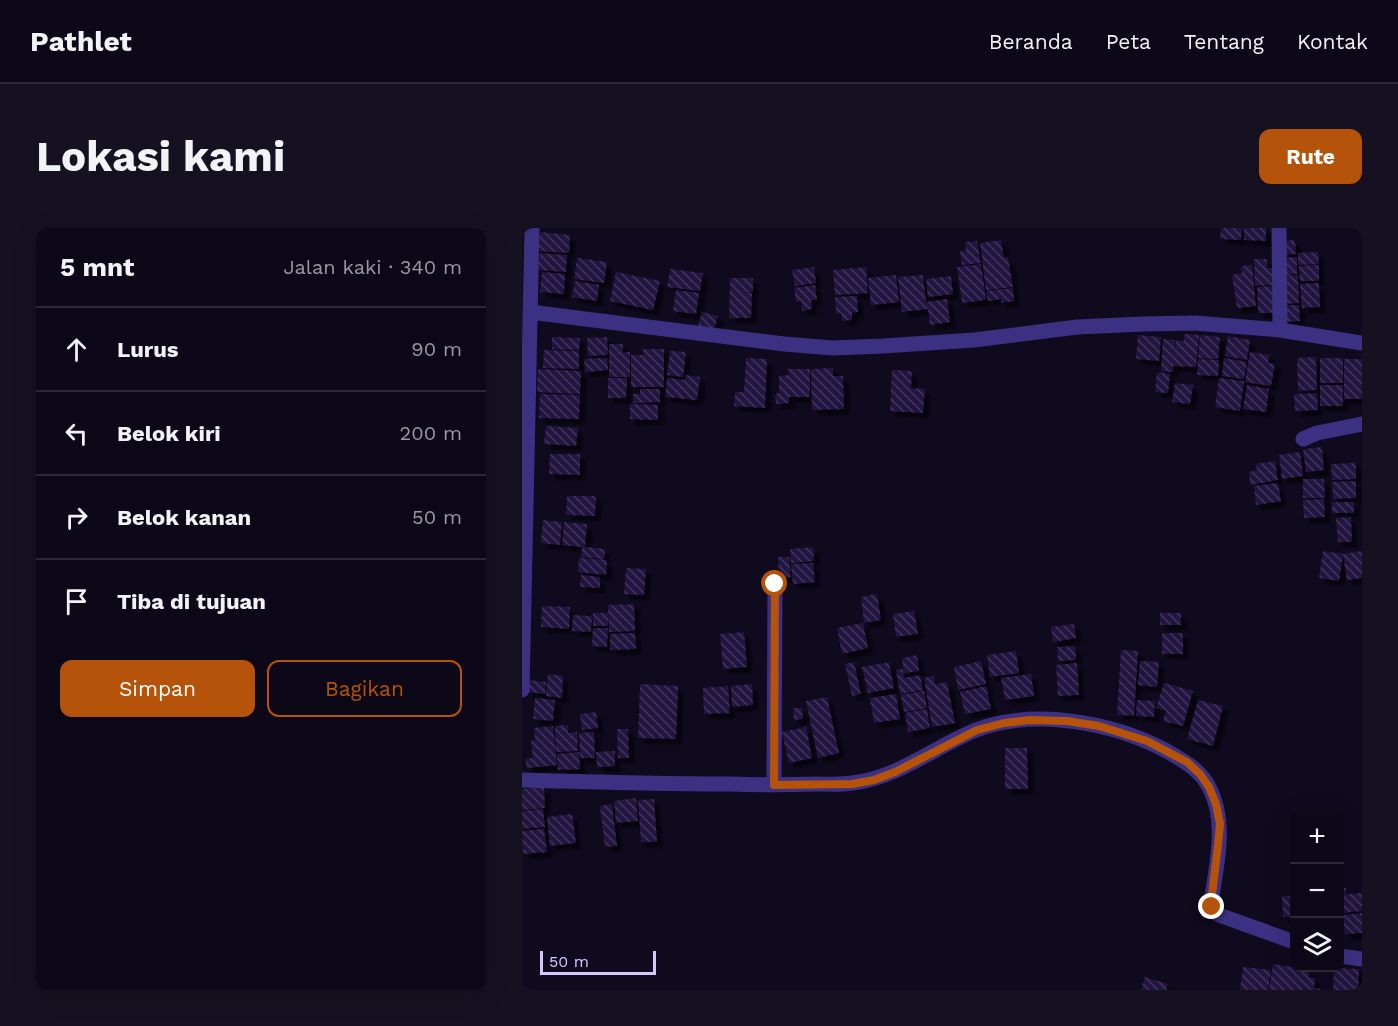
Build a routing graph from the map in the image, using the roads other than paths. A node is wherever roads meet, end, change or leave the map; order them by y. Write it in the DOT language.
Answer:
graph roads {
  1 [pos="532,228"];
  2 [pos="1279,228"];
  3 [pos="530,312"];
  4 [pos="1280,330"];
  5 [pos="1362,343"];
  6 [pos="1362,424"];
  7 [pos="1303,439"];
  8 [pos="775,584"];
  9 [pos="522,690"];
  10 [pos="522,780"];
  11 [pos="774,785"];
  12 [pos="1290,941"];
  13 [pos="1344,957"];
  14 [pos="1362,959"];
  1 -- 3 [label="street"];
  2 -- 4 [label="street"];
  3 -- 4 [label="street"];
  3 -- 9 [label="street"];
  4 -- 5 [label="street"];
  6 -- 7 [label="street"];
  8 -- 11 [label="street"];
  10 -- 11 [label="street"];
  11 -- 12 [label="street"];
  13 -- 14 [label="street"];
}
